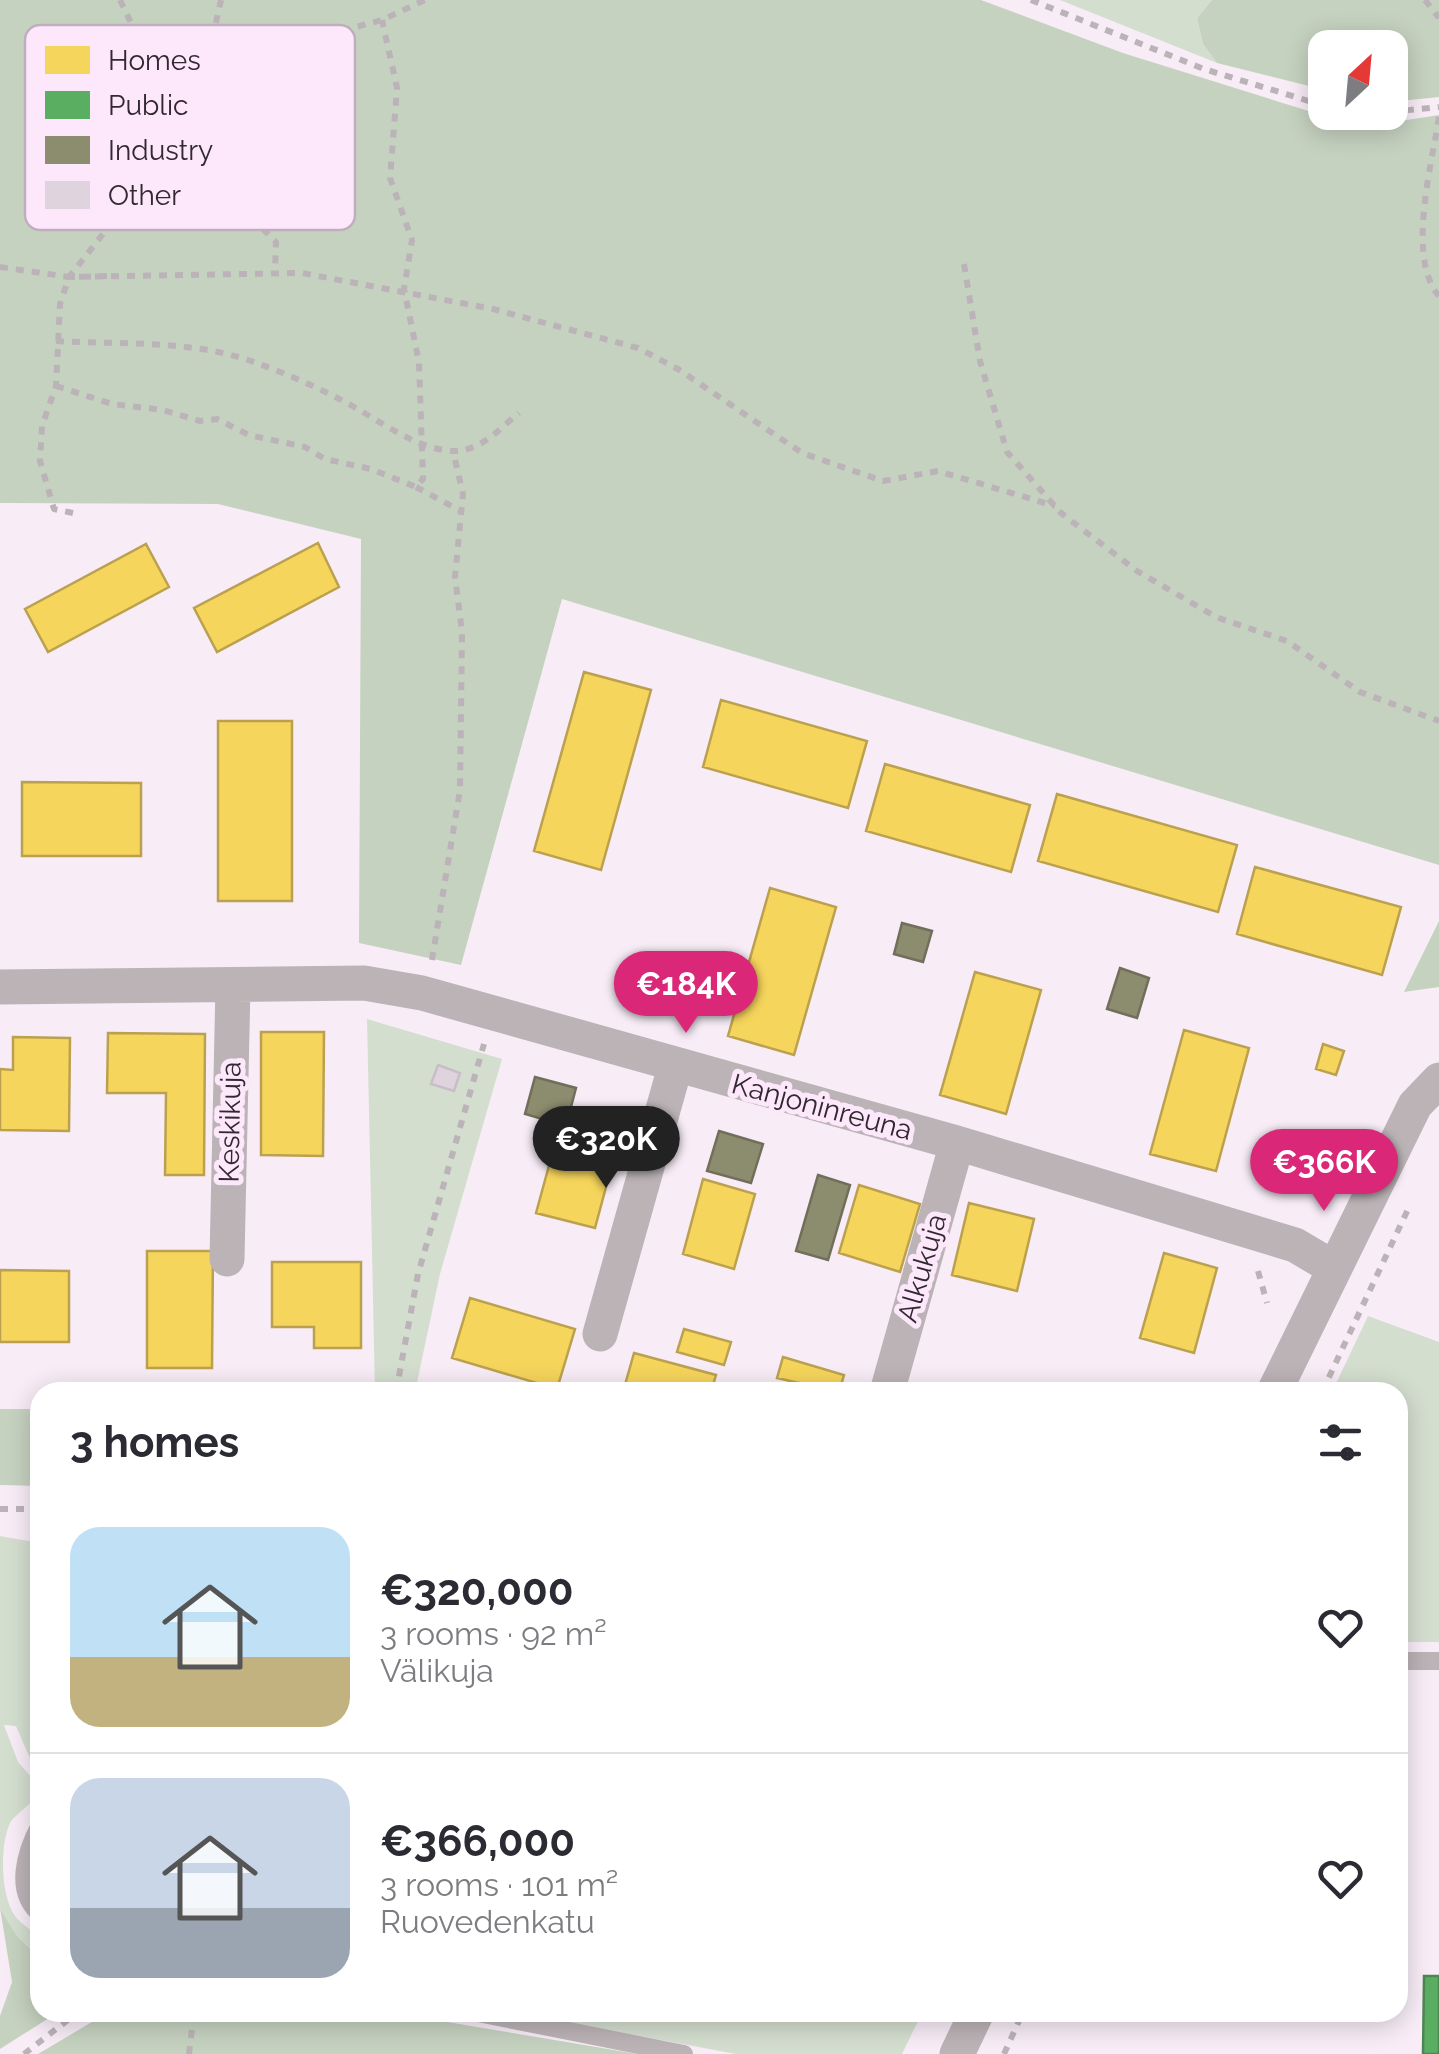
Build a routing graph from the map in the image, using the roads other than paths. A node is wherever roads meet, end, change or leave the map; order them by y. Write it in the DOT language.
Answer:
graph roads {
  1 [pos="232,986"];
  2 [pos="0,987"];
  3 [pos="676,1066"];
  4 [pos="1439,1080"];
  5 [pos="957,1143"];
  6 [pos="227,1259"];
  7 [pos="1334,1268"];
  8 [pos="600,1334"];
  9 [pos="890,1382"];
  10 [pos="1279,1382"];
  11 [pos="1408,1661"];
  12 [pos="1439,1661"];
  13 [pos="30,1852"];
  14 [pos="30,1901"];
  15 [pos="523,2022"];
  16 [pos="972,2022"];
  17 [pos="684,2054"];
  18 [pos="957,2054"];
  1 -- 2 [label="street, Kanjoninreuna"];
  1 -- 3 [label="street, Kanjoninreuna"];
  1 -- 6 [label="street, Keskikuja"];
  3 -- 5 [label="street, Kanjoninreuna"];
  3 -- 8 [label="street"];
  4 -- 7 [label="street"];
  5 -- 7 [label="street, Kanjoninreuna"];
  5 -- 9 [label="street, Alkukuja"];
  7 -- 10 [label="street"];
  11 -- 12 [label="lane"];
  13 -- 14 [label="lane"];
  15 -- 17 [label="lane"];
  16 -- 18 [label="street"];
}
